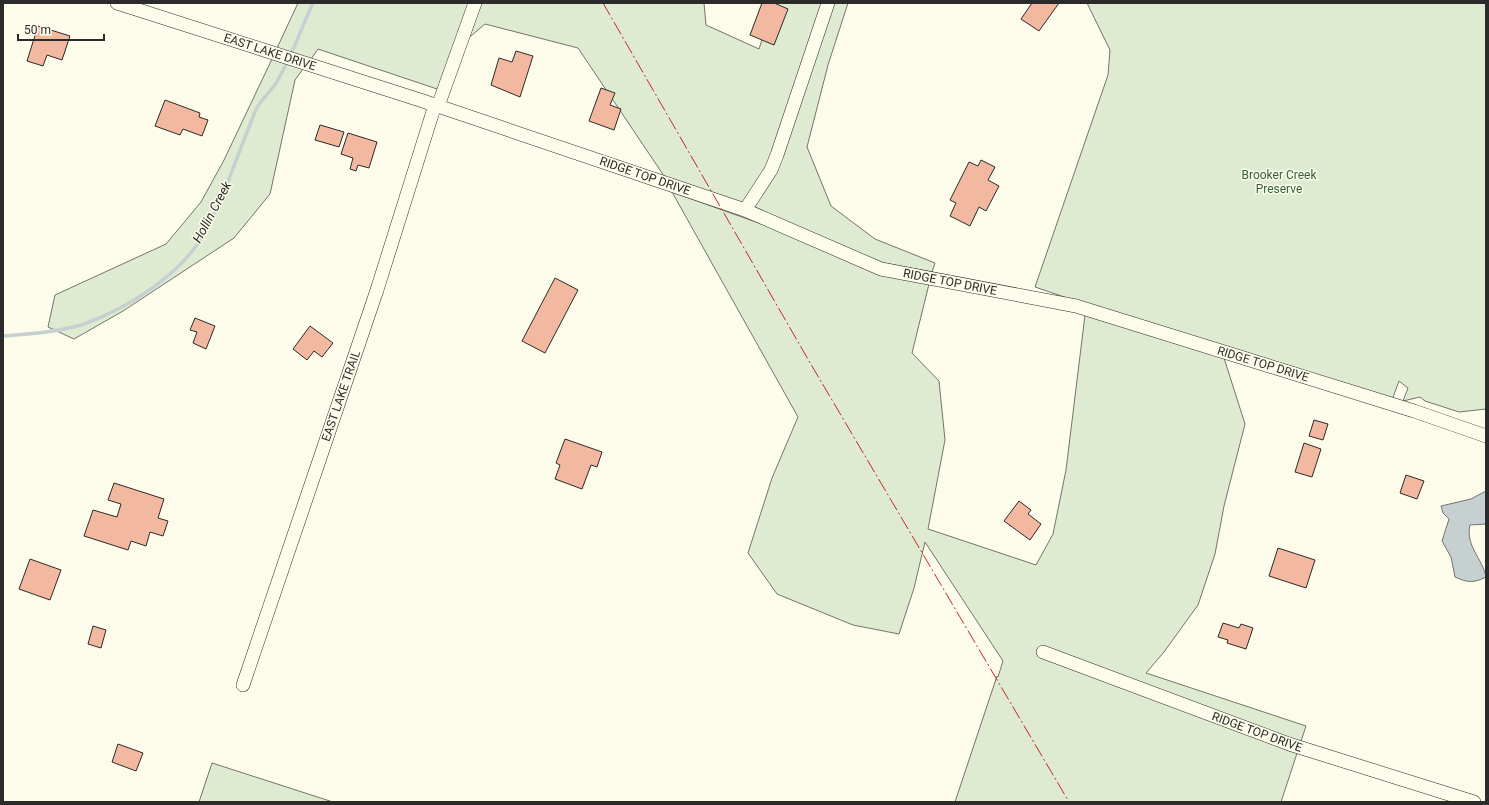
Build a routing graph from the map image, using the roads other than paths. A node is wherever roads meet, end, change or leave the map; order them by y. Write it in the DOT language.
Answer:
graph roads {
  1 [pos="117,3"];
  2 [pos="475,3"];
  3 [pos="828,3"];
  4 [pos="432,104"];
  5 [pos="745,210"];
  6 [pos="1486,436"];
  7 [pos="1043,652"];
  8 [pos="243,685"];
  9 [pos="1474,802"];
  1 -- 4 [label="street, EAST LAKE DRIVE"];
  2 -- 4 [label="street, EAST LAKE TRAIL"];
  3 -- 5 [label="street"];
  4 -- 5 [label="street, RIDGE TOP DRIVE"];
  4 -- 8 [label="street, EAST LAKE TRAIL"];
  5 -- 6 [label="street, RIDGE TOP DRIVE"];
  7 -- 9 [label="street, RIDGE TOP DRIVE"];
}
